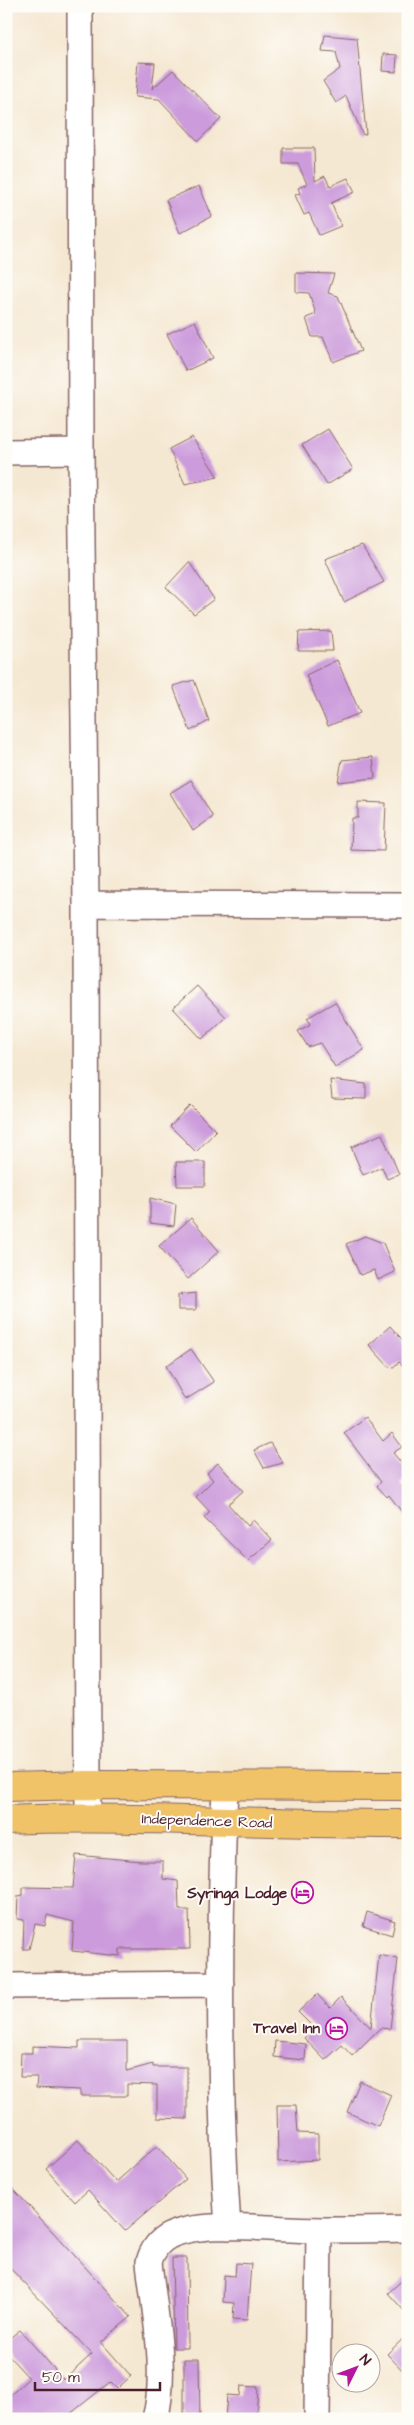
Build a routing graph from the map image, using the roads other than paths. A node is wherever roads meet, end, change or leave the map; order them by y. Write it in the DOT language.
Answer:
graph roads {
  1 [pos="80,6"];
  2 [pos="81,451"];
  3 [pos="6,452"];
  4 [pos="86,904"];
  5 [pos="408,905"];
  6 [pos="88,1785"];
  7 [pos="408,1786"];
  8 [pos="6,1787"];
  9 [pos="225,1787"];
  10 [pos="88,1817"];
  11 [pos="6,1820"];
  12 [pos="224,1821"];
  13 [pos="408,1824"];
  14 [pos="221,1984"];
  15 [pos="6,1986"];
  16 [pos="228,2227"];
  17 [pos="408,2229"];
  18 [pos="319,2230"];
  19 [pos="155,2419"];
  20 [pos="317,2419"];
  1 -- 2 [label="street"];
  2 -- 3 [label="street"];
  2 -- 4 [label="street"];
  4 -- 5 [label="street"];
  4 -- 6 [label="street"];
  6 -- 8 [label="main road"];
  6 -- 9 [label="main road"];
  6 -- 10 [label="street"];
  7 -- 9 [label="main road"];
  9 -- 12 [label="street"];
  10 -- 11 [label="main road, Independence Road"];
  10 -- 12 [label="main road, Independence Road"];
  12 -- 13 [label="main road, Independence Road"];
  12 -- 14 [label="street"];
  14 -- 15 [label="street"];
  14 -- 16 [label="street"];
  16 -- 18 [label="street"];
  16 -- 19 [label="street"];
  17 -- 18 [label="street"];
  18 -- 20 [label="street"];
}
